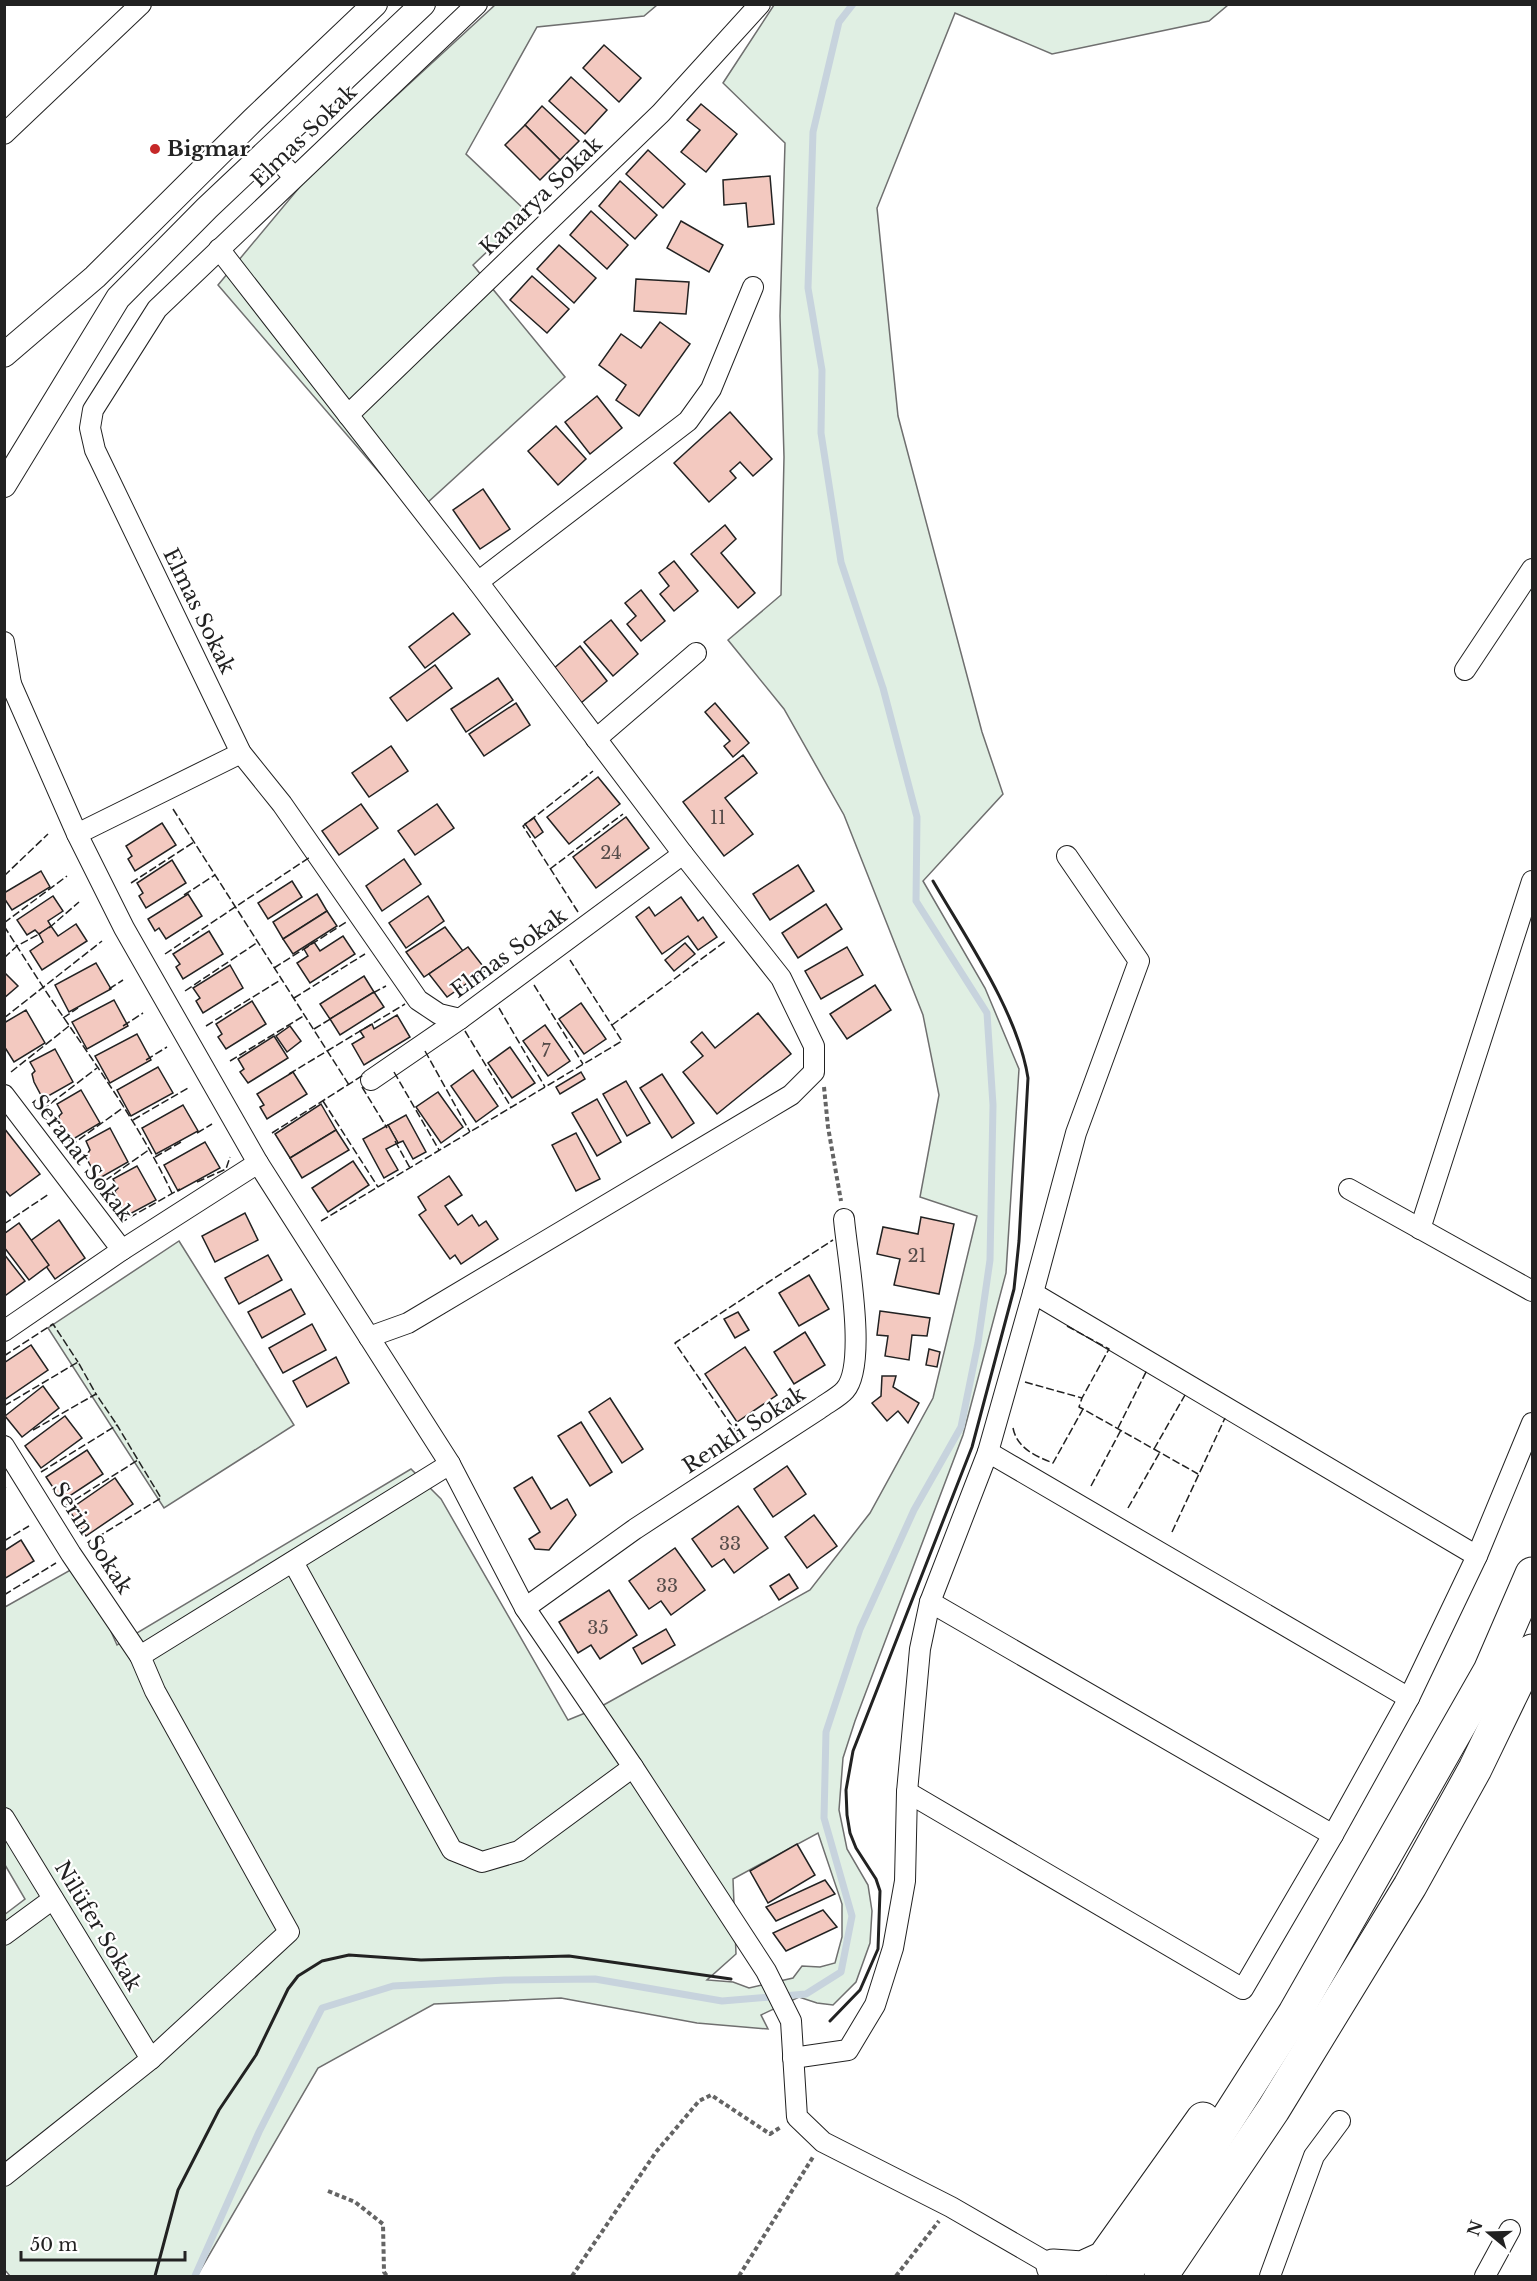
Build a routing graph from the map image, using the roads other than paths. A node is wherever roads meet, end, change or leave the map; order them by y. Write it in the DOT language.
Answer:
graph roads {
  1 [pos="141,4"];
  2 [pos="375,4"];
  3 [pos="423,4"];
  4 [pos="760,4"];
  5 [pos="471,10"];
  6 [pos="4,134"];
  7 [pos="268,150"];
  8 [pos="294,177"];
  9 [pos="219,249"];
  10 [pos="753,287"];
  11 [pos="4,355"];
  12 [pos="348,415"];
  13 [pos="4,484"];
  14 [pos="1533,569"];
  15 [pos="478,582"];
  16 [pos="4,642"];
  17 [pos="696,653"];
  18 [pos="1465,670"];
  19 [pos="8,680"];
  20 [pos="596,739"];
  21 [pos="241,753"];
  22 [pos="77,834"];
  23 [pos="683,854"];
  24 [pos="1067,856"];
  25 [pos="1533,881"];
  26 [pos="460,1019"];
  27 [pos="371,1080"];
  28 [pos="4,1095"];
  29 [pos="258,1163"];
  30 [pos="1349,1189"];
  31 [pos="844,1219"];
  32 [pos="1420,1229"];
  33 [pos="122,1250"];
  34 [pos="1533,1291"];
  35 [pos="1033,1293"];
  36 [pos="4,1331"];
  37 [pos="369,1337"];
  38 [pos="1533,1423"];
  39 [pos="4,1446"];
  40 [pos="988,1452"];
  41 [pos="450,1464"];
  42 [pos="1477,1556"];
  43 [pos="293,1562"];
  44 [pos="1533,1574"];
  45 [pos="930,1602"];
  46 [pos="525,1608"];
  47 [pos="1533,1651"];
  48 [pos="140,1656"];
  49 [pos="1490,1671"];
  50 [pos="1409,1698"];
  51 [pos="633,1767"];
  52 [pos="907,1792"];
  53 [pos="4,1818"];
  54 [pos="1334,1835"];
  55 [pos="53,1899"];
  56 [pos="4,1935"];
  57 [pos="793,2058"];
  58 [pos="152,2059"];
  59 [pos="1340,2121"];
  60 [pos="4,2176"];
  61 [pos="1510,2230"];
  62 [pos="1055,2271"];
  63 [pos="1123,2277"];
  64 [pos="1161,2277"];
  65 [pos="1270,2277"];
  66 [pos="1485,2277"];
  1 -- 6 [label="street"];
  2 -- 11 [label="street"];
  3 -- 7 [label="street"];
  4 -- 12 [label="street, Kanarya Sokak"];
  5 -- 8 [label="street, Elmas Sokak"];
  7 -- 8 [label="street"];
  7 -- 13 [label="street"];
  8 -- 9 [label="street, Elmas Sokak"];
  9 -- 12 [label="street"];
  9 -- 21 [label="street, Elmas Sokak"];
  10 -- 15 [label="street"];
  12 -- 15 [label="street"];
  14 -- 18 [label="street"];
  15 -- 20 [label="street"];
  16 -- 19 [label="street"];
  17 -- 20 [label="street"];
  19 -- 22 [label="street"];
  20 -- 23 [label="street"];
  21 -- 22 [label="street"];
  21 -- 26 [label="street, Elmas Sokak"];
  22 -- 29 [label="street"];
  23 -- 26 [label="street, Elmas Sokak"];
  23 -- 37 [label="street"];
  24 -- 35 [label="street"];
  25 -- 32 [label="street"];
  26 -- 27 [label="street"];
  28 -- 33 [label="street, Seranat Sokak"];
  29 -- 33 [label="street"];
  29 -- 37 [label="street"];
  30 -- 32 [label="street"];
  31 -- 46 [label="street, Renkli Sokak"];
  32 -- 34 [label="street"];
  33 -- 36 [label="street"];
  35 -- 40 [label="street"];
  35 -- 42 [label="street"];
  37 -- 41 [label="street"];
  38 -- 42 [label="street"];
  39 -- 48 [label="street, Serin Sokak"];
  40 -- 45 [label="street"];
  40 -- 50 [label="street"];
  41 -- 43 [label="street"];
  41 -- 46 [label="street"];
  42 -- 50 [label="street"];
  43 -- 48 [label="street"];
  43 -- 51 [label="street"];
  44 -- 49 [label="highway"];
  45 -- 52 [label="street"];
  45 -- 54 [label="street"];
  46 -- 51 [label="street"];
  47 -- 64 [label="highway"];
  48 -- 58 [label="street, Serin Sokak"];
  49 -- 62 [label="highway"];
  49 -- 63 [label="highway"];
  50 -- 54 [label="street"];
  51 -- 57 [label="street"];
  52 -- 54 [label="street"];
  52 -- 57 [label="street"];
  53 -- 55 [label="street, Nilüfer Sokak"];
  55 -- 56 [label="street"];
  55 -- 58 [label="street, Nilüfer Sokak"];
  57 -- 62 [label="street"];
  58 -- 60 [label="street"];
  59 -- 65 [label="street"];
  61 -- 66 [label="street"];
}
